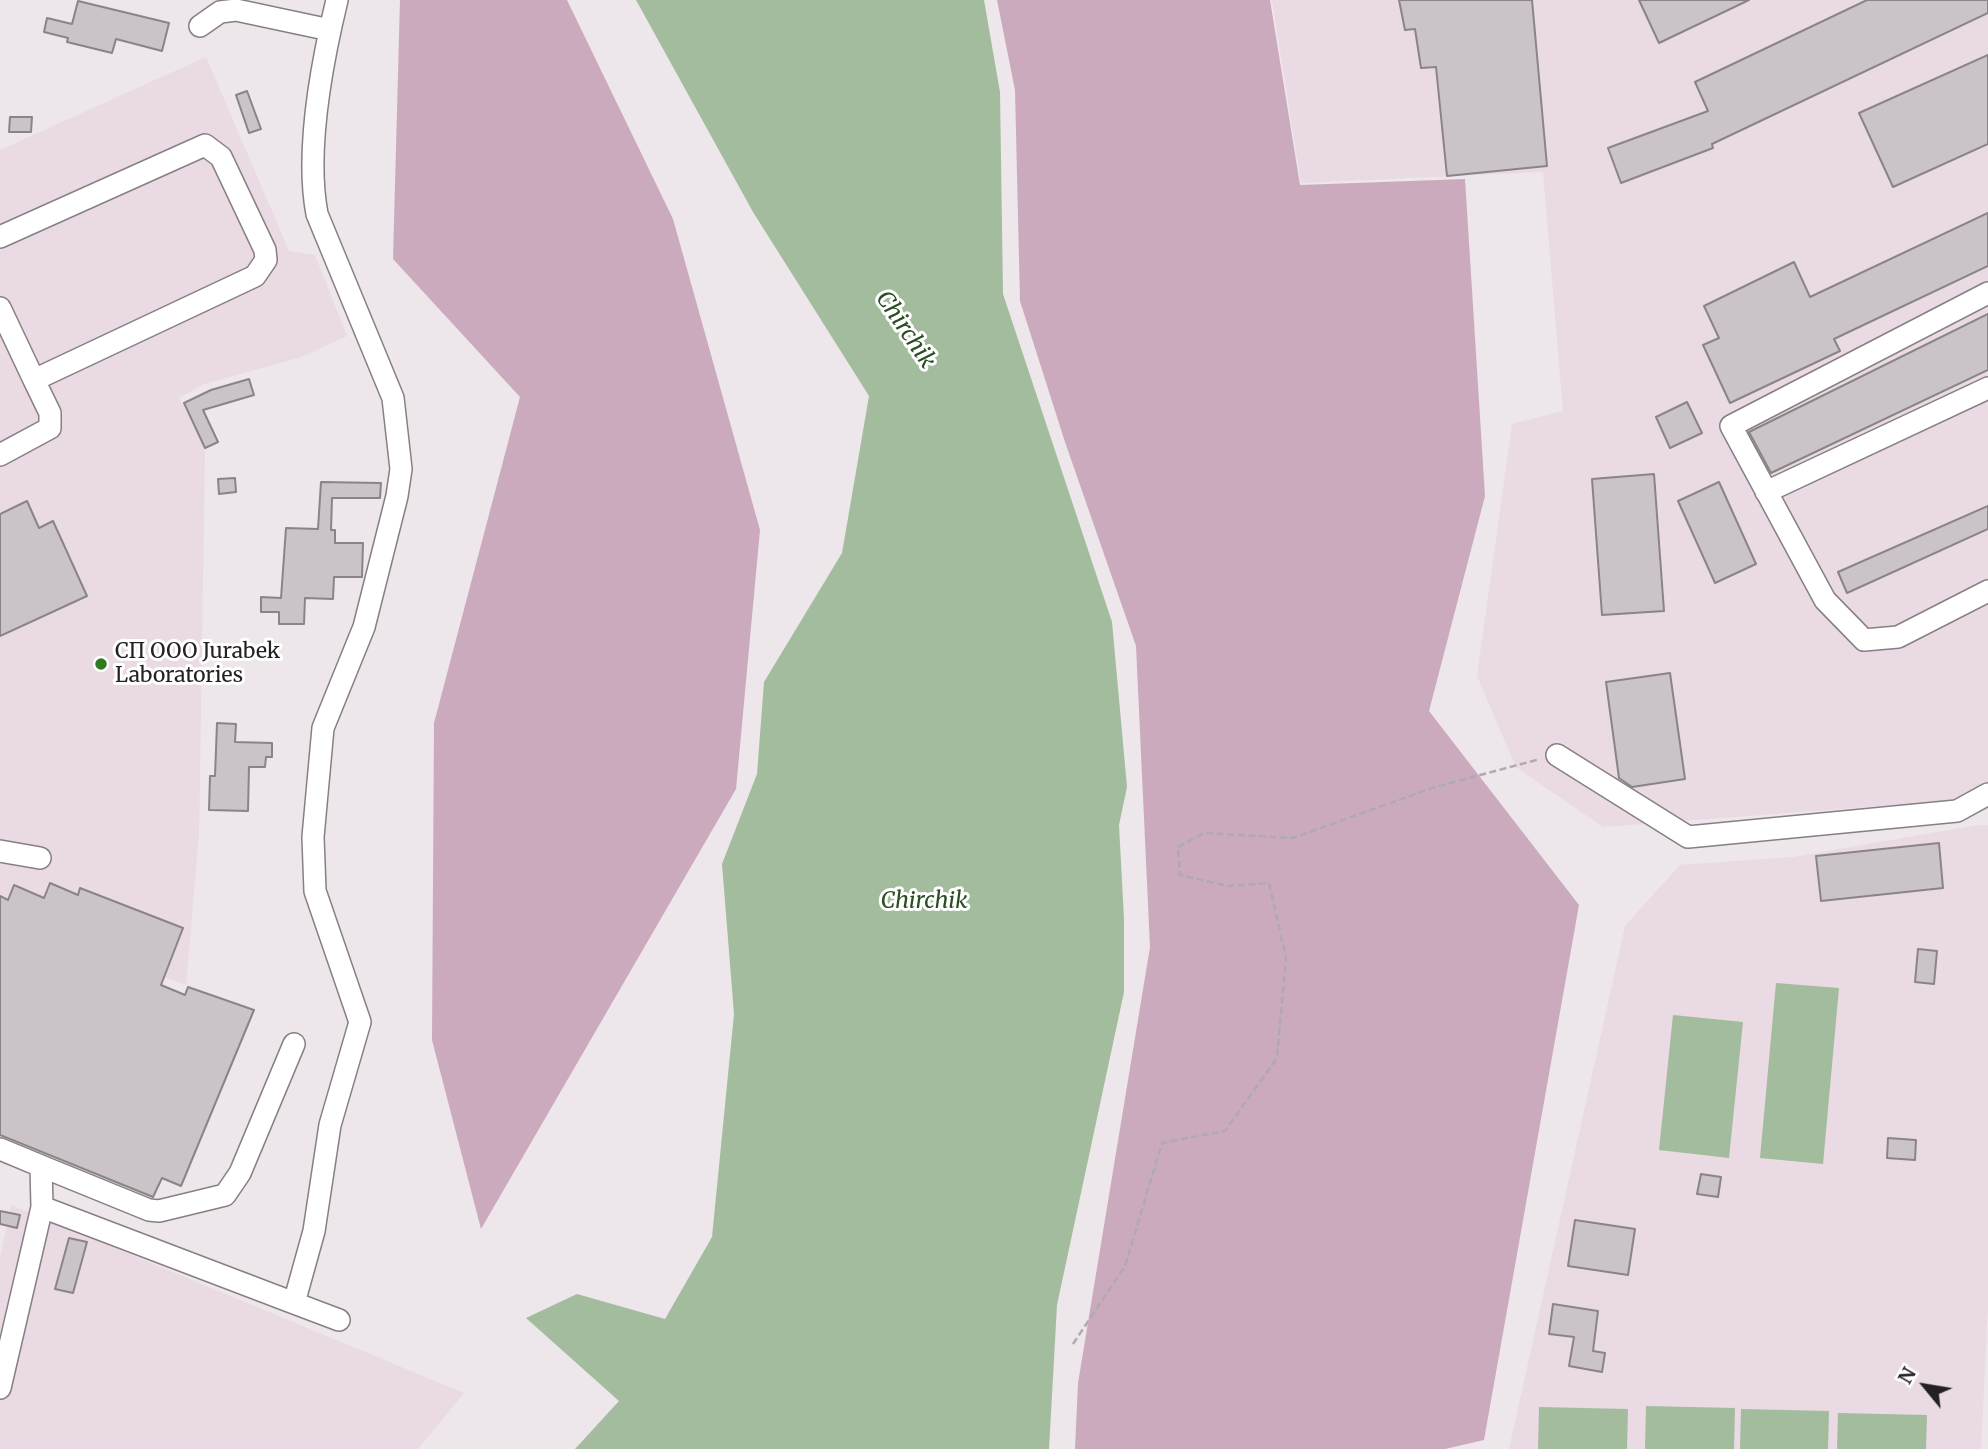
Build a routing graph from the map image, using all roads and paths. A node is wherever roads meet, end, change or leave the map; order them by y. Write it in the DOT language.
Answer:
graph roads {
  1 [pos="337,0"];
  2 [pos="200,26"];
  3 [pos="330,30"];
  4 [pos="0,237"];
  5 [pos="1988,293"];
  6 [pos="0,309"];
  7 [pos="34,380"];
  8 [pos="1988,388"];
  9 [pos="0,455"];
  10 [pos="1766,492"];
  11 [pos="1988,591"];
  12 [pos="1557,755"];
  13 [pos="1988,794"];
  14 [pos="0,850"];
  15 [pos="40,858"];
  16 [pos="294,1044"];
  17 [pos="0,1149"];
  18 [pos="41,1166"];
  19 [pos="42,1207"];
  20 [pos="294,1303"];
  21 [pos="338,1320"];
  22 [pos="1073,1344"];
  23 [pos="0,1388"];
  1 -- 3 [label="street"];
  2 -- 3 [label="street"];
  3 -- 20 [label="street"];
  4 -- 7 [label="street"];
  5 -- 10 [label="street"];
  6 -- 7 [label="street"];
  7 -- 9 [label="street"];
  8 -- 10 [label="street"];
  10 -- 11 [label="street"];
  12 -- 13 [label="street"];
  12 -- 22 [label="path"];
  14 -- 15 [label="street"];
  16 -- 18 [label="street"];
  17 -- 18 [label="street"];
  18 -- 19 [label="street"];
  19 -- 20 [label="street"];
  19 -- 23 [label="street"];
  20 -- 21 [label="street"];
}
